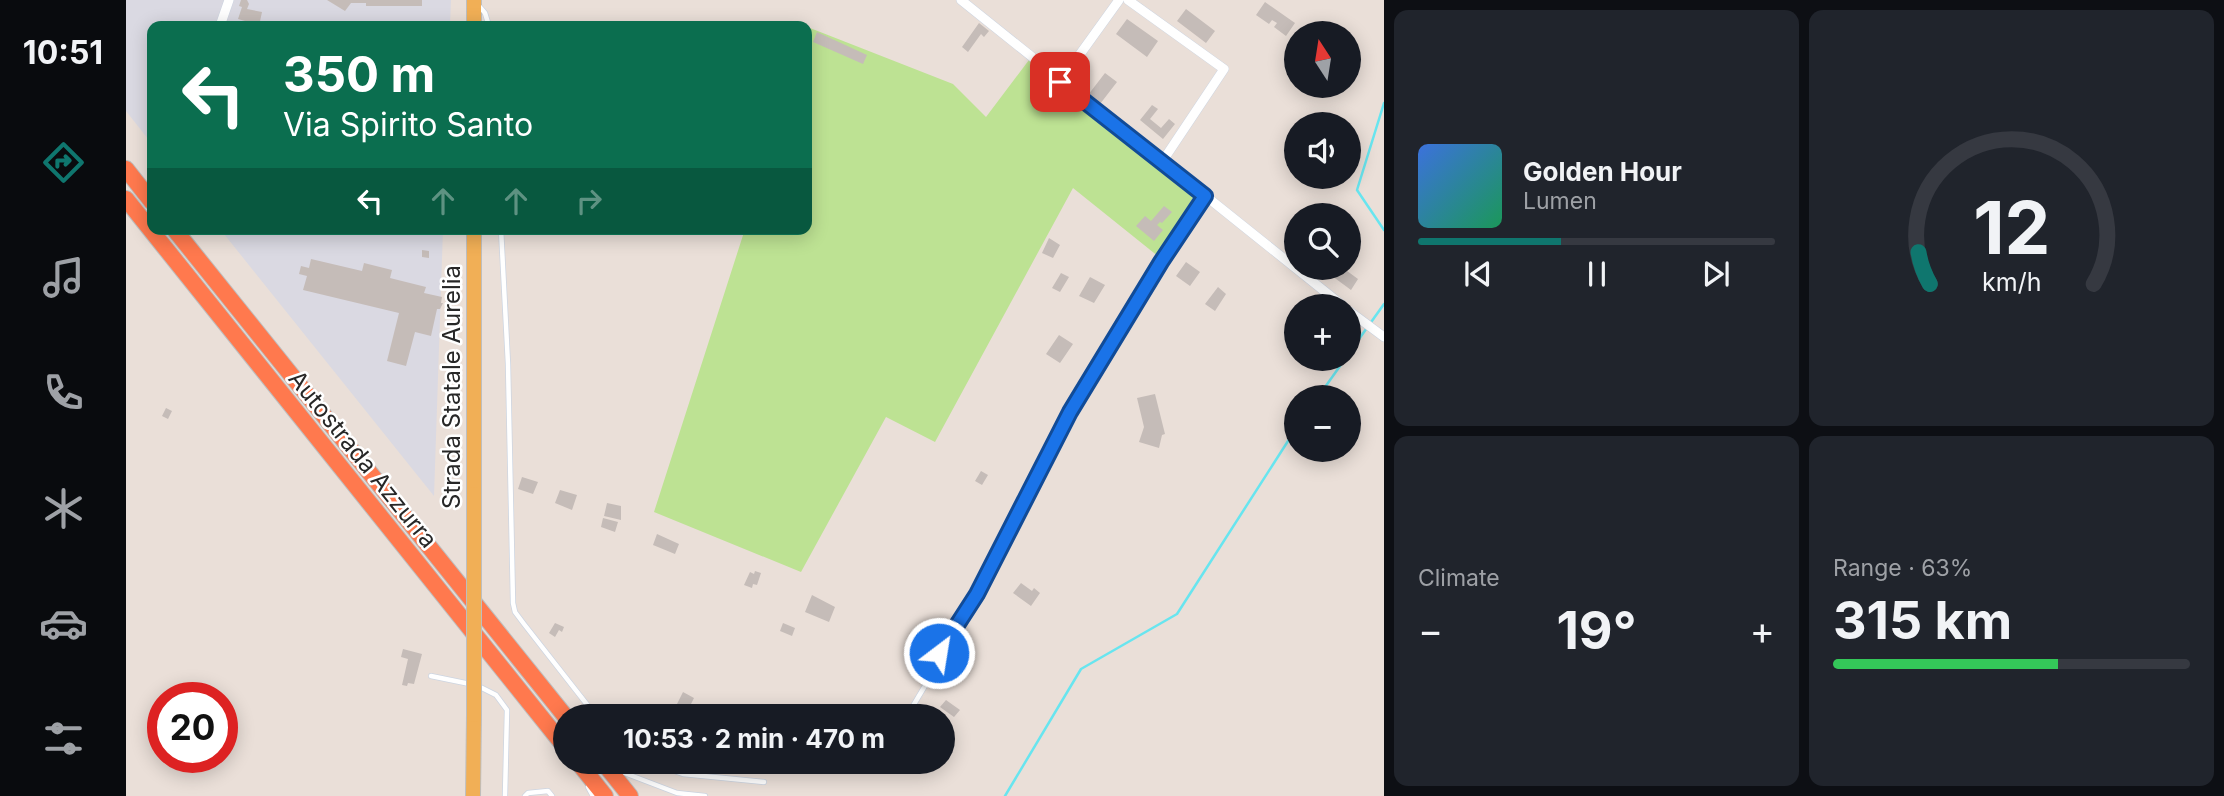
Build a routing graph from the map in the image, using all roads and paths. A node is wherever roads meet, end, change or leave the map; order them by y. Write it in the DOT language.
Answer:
graph roads {
  1 [pos="229,0"];
  2 [pos="474,0"];
  3 [pos="961,0"];
  4 [pos="1119,0"];
  5 [pos="1128,0"];
  6 [pos="222,21"];
  7 [pos="474,21"];
  8 [pos="487,21"];
  9 [pos="1060,82"];
  10 [pos="1162,162"];
  11 [pos="126,169"];
  12 [pos="147,196"];
  13 [pos="1205,196"];
  14 [pos="126,199"];
  15 [pos="147,225"];
  16 [pos="155,235"];
  17 [pos="179,235"];
  18 [pos="474,235"];
  19 [pos="501,235"];
  20 [pos="1328,294"];
  21 [pos="1361,320"];
  22 [pos="1384,337"];
  23 [pos="431,676"];
  24 [pos="555,704"];
  25 [pos="587,704"];
  26 [pos="914,704"];
  27 [pos="553,732"];
  28 [pos="582,774"];
  29 [pos="587,774"];
  30 [pos="612,774"];
  31 [pos="627,774"];
  32 [pos="683,774"];
  33 [pos="764,782"];
  34 [pos="678,795"];
  35 [pos="473,796"];
  36 [pos="505,796"];
  37 [pos="525,796"];
  38 [pos="552,796"];
  39 [pos="593,796"];
  40 [pos="605,796"];
  41 [pos="630,796"];
  42 [pos="705,796"];
  1 -- 6 [label="street"];
  2 -- 7 [label="main road"];
  2 -- 8 [label="lane"];
  3 -- 9 [label="street"];
  4 -- 9 [label="street"];
  5 -- 10 [label="street"];
  9 -- 10 [label="street"];
  10 -- 13 [label="street"];
  11 -- 12 [label="highway"];
  13 -- 20 [label="street"];
  13 -- 26 [label="lane"];
  14 -- 15 [label="highway, Autostrada Azzurra"];
  16 -- 27 [label="highway, Autostrada Azzurra"];
  17 -- 24 [label="highway, Autostrada Azzurra"];
  18 -- 35 [label="main road, Strada Statale Aurelia, bridge"];
  19 -- 25 [label="lane"];
  21 -- 22 [label="street"];
  23 -- 36 [label="lane"];
  28 -- 39 [label="lane"];
  29 -- 40 [label="highway"];
  30 -- 41 [label="highway"];
  31 -- 34 [label="lane"];
  32 -- 33 [label="lane"];
  34 -- 42 [label="lane"];
  37 -- 38 [label="lane"];
}
